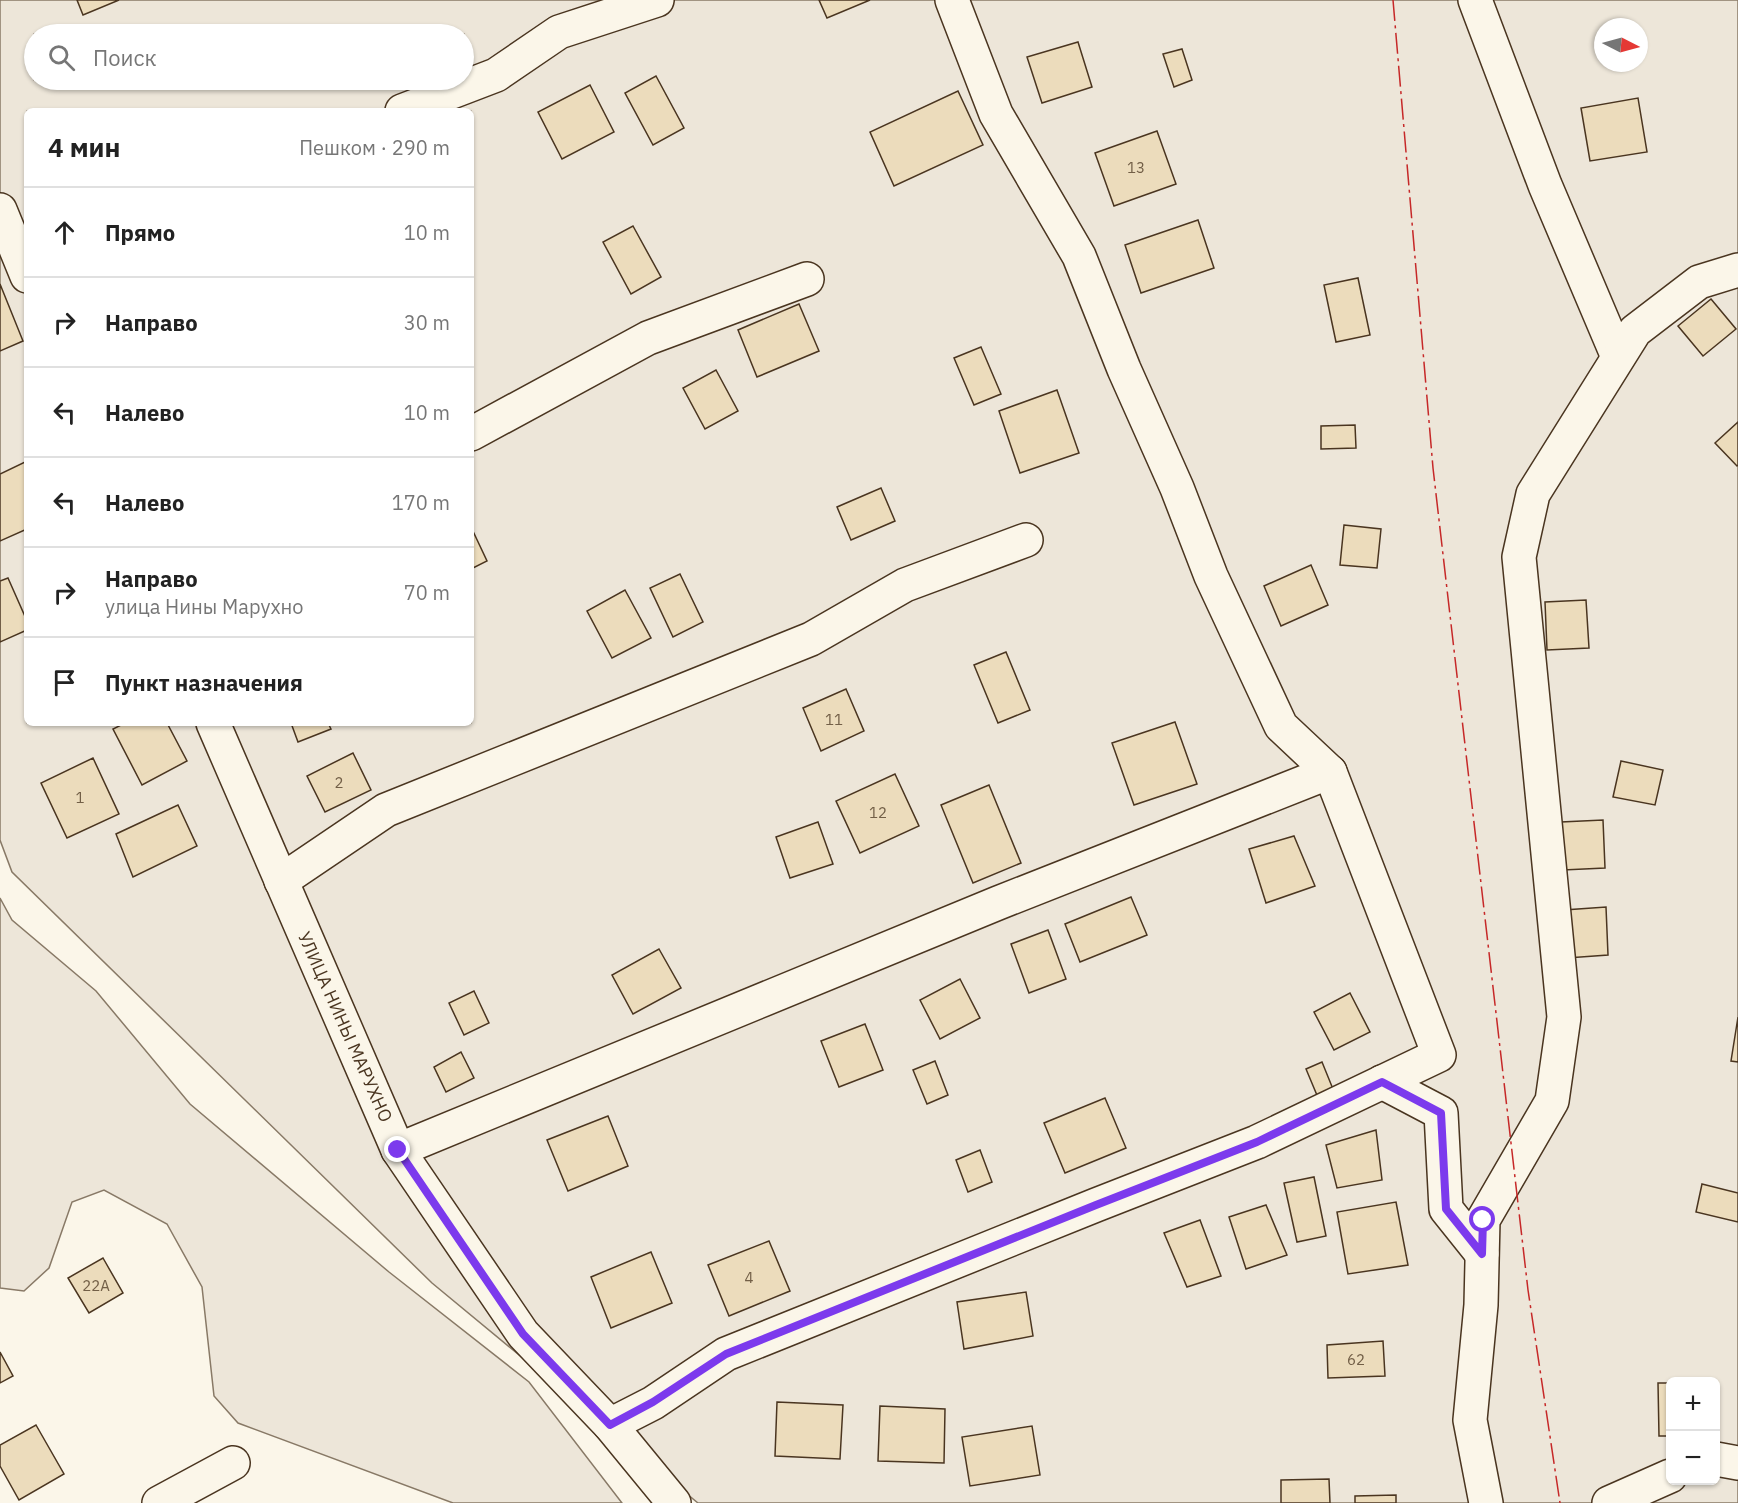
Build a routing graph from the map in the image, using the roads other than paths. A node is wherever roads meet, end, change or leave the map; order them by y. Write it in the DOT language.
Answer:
graph roads {
  1 [pos="657,0"];
  2 [pos="952,0"];
  3 [pos="1475,0"];
  4 [pos="474,83"];
  5 [pos="457,90"];
  6 [pos="410,108"];
  7 [pos="0,210"];
  8 [pos="24,262"];
  9 [pos="1738,270"];
  10 [pos="807,279"];
  11 [pos="1618,357"];
  12 [pos="474,432"];
  13 [pos="1026,540"];
  14 [pos="214,726"];
  15 [pos="1330,772"];
  16 [pos="281,881"];
  17 [pos="1382,1082"];
  18 [pos="398,1150"];
  19 [pos="1482,1254"];
  20 [pos="610,1425"];
  21 [pos="1720,1460"];
  22 [pos="233,1463"];
  23 [pos="1738,1463"];
  24 [pos="1666,1478"];
  25 [pos="159,1503"];
  26 [pos="674,1503"];
  27 [pos="1486,1503"];
  28 [pos="1609,1503"];
  1 -- 4 [label="street"];
  2 -- 15 [label="street"];
  3 -- 11 [label="street"];
  5 -- 6 [label="street"];
  7 -- 8 [label="street"];
  9 -- 11 [label="street"];
  10 -- 12 [label="street"];
  11 -- 19 [label="street"];
  13 -- 16 [label="street"];
  14 -- 16 [label="street, УЛИЦА НИНЫ МАРУХНО"];
  15 -- 17 [label="street"];
  15 -- 18 [label="street"];
  16 -- 18 [label="street, УЛИЦА НИНЫ МАРУХНО"];
  17 -- 19 [label="street"];
  17 -- 20 [label="street"];
  18 -- 20 [label="street, УЛИЦА НИНЫ МАРУХНО"];
  19 -- 27 [label="street"];
  20 -- 26 [label="street, УЛИЦА НИНЫ МАРУХНО"];
  21 -- 23 [label="street"];
  22 -- 25 [label="street"];
  24 -- 28 [label="street"];
}
